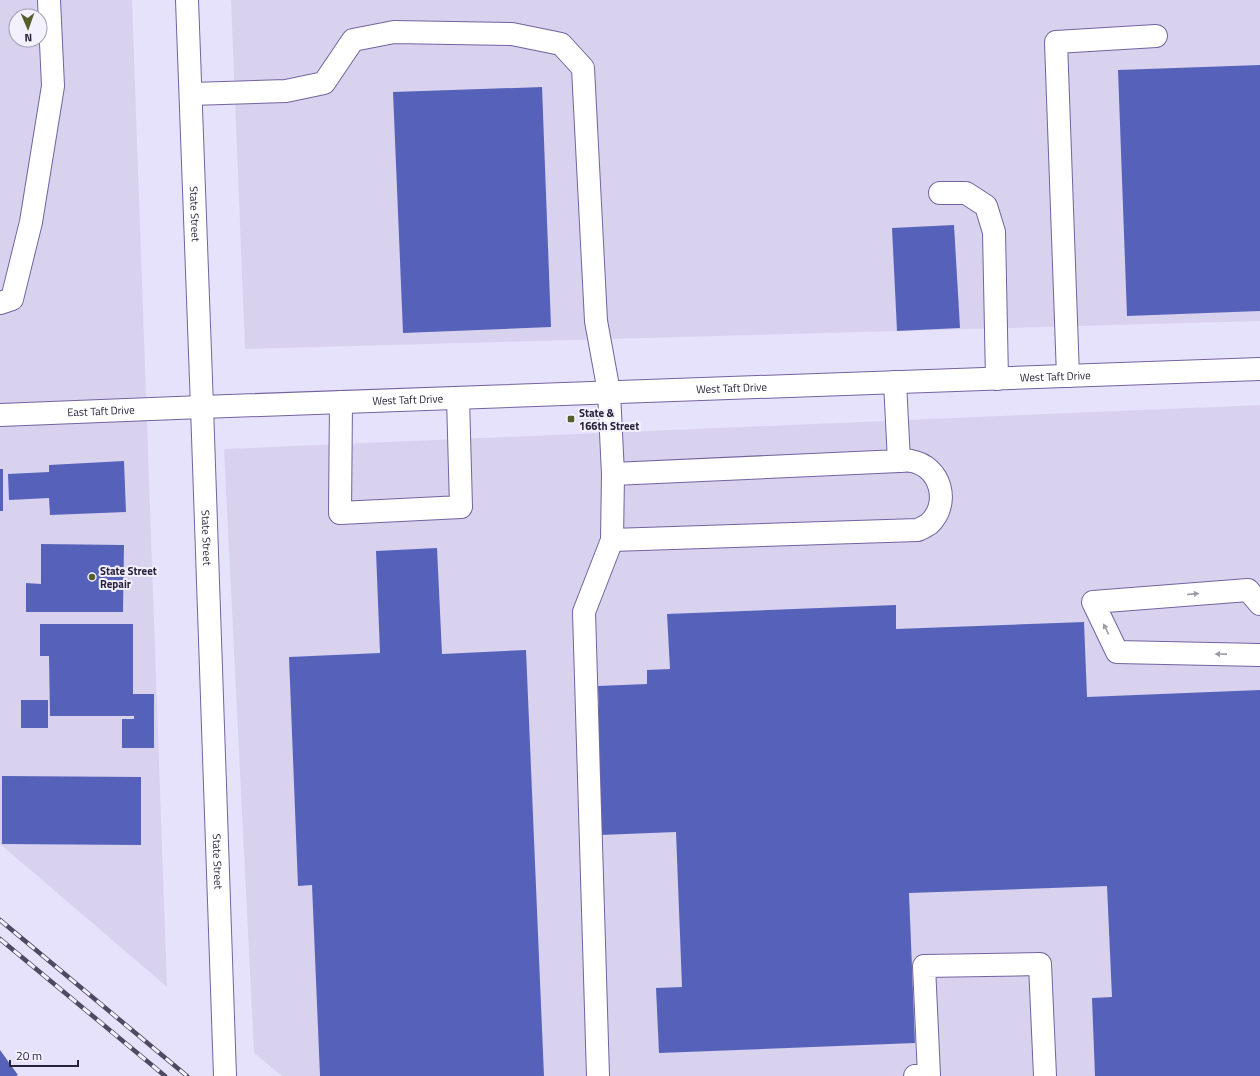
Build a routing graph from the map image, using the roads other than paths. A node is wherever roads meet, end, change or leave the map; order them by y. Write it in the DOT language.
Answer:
graph roads {
  1 [pos="49,0"];
  2 [pos="187,0"];
  3 [pos="1156,36"];
  4 [pos="190,94"];
  5 [pos="940,193"];
  6 [pos="0,303"];
  7 [pos="1260,369"];
  8 [pos="1068,376"];
  9 [pos="997,379"];
  10 [pos="895,382"];
  11 [pos="610,392"];
  12 [pos="458,398"];
  13 [pos="341,402"];
  14 [pos="202,407"];
  15 [pos="0,415"];
  16 [pos="899,461"];
  17 [pos="613,474"];
  18 [pos="612,540"];
  19 [pos="1260,604"];
  20 [pos="1260,655"];
  21 [pos="225,1076"];
  22 [pos="598,1076"];
  23 [pos="915,1076"];
  24 [pos="1045,1076"];
  1 -- 6 [label="street"];
  2 -- 4 [label="street, State Street"];
  3 -- 8 [label="street"];
  4 -- 11 [label="street"];
  4 -- 14 [label="street, State Street"];
  5 -- 9 [label="street"];
  7 -- 8 [label="street, West Taft Drive"];
  8 -- 9 [label="street, West Taft Drive"];
  9 -- 10 [label="street, West Taft Drive"];
  10 -- 11 [label="street, West Taft Drive"];
  10 -- 16 [label="street"];
  11 -- 12 [label="street, West Taft Drive"];
  11 -- 17 [label="street"];
  12 -- 13 [label="street, West Taft Drive"];
  12 -- 13 [label="street"];
  13 -- 14 [label="street, West Taft Drive"];
  14 -- 15 [label="street, East Taft Drive"];
  14 -- 21 [label="street, State Street"];
  16 -- 17 [label="street"];
  16 -- 18 [label="street"];
  17 -- 18 [label="street"];
  18 -- 22 [label="street"];
  20 -- 19 [label="street, one-way"];
  23 -- 24 [label="street"];
}
